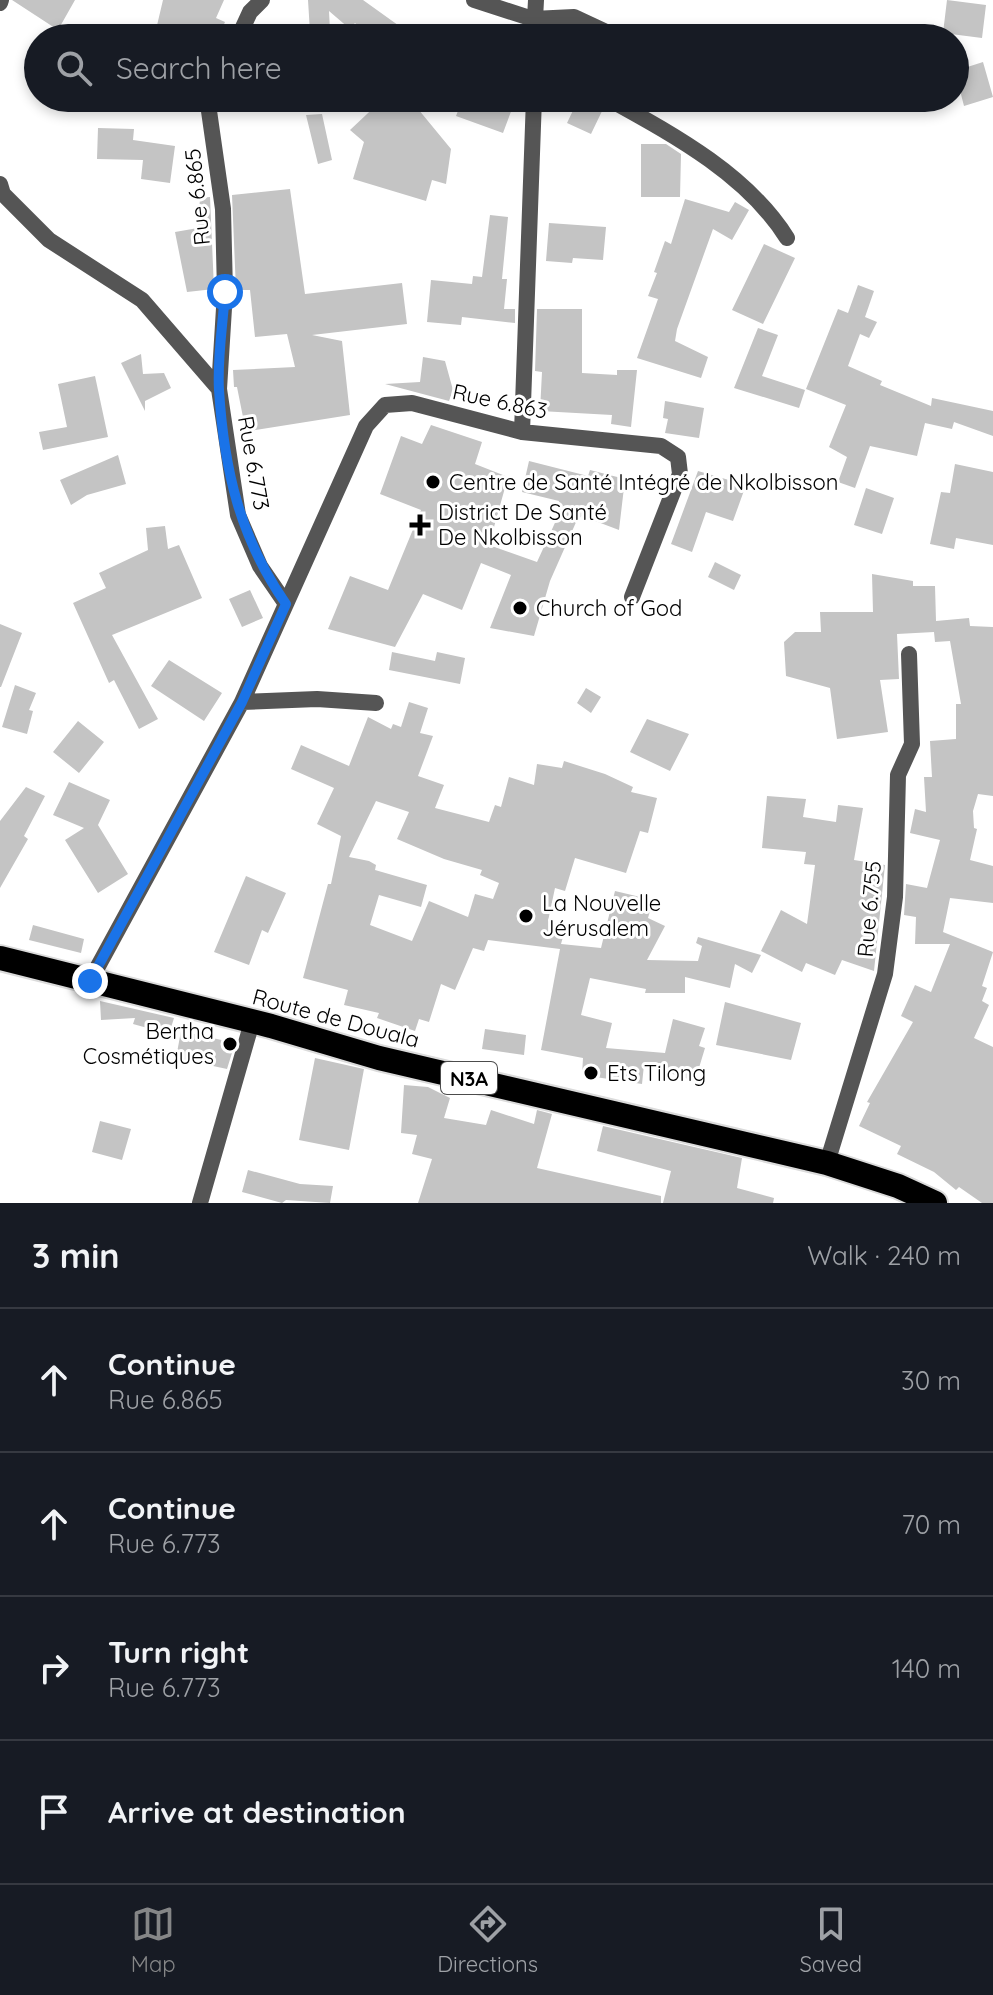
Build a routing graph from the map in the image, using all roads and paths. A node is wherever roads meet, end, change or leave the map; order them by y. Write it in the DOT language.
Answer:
graph roads {
  1 [pos="262,0"];
  2 [pos="474,0"];
  3 [pos="536,0"];
  4 [pos="533,19"];
  5 [pos="244,24"];
  6 [pos="533,24"];
  7 [pos="589,24"];
  8 [pos="209,112"];
  9 [pos="533,112"];
  10 [pos="629,112"];
  11 [pos="0,184"];
  12 [pos="787,238"];
  13 [pos="219,389"];
  14 [pos="522,432"];
  15 [pos="632,597"];
  16 [pos="286,604"];
  17 [pos="909,654"];
  18 [pos="242,702"];
  19 [pos="376,703"];
  20 [pos="0,958"];
  21 [pos="90,981"];
  22 [pos="252,1022"];
  23 [pos="827,1163"];
  24 [pos="200,1203"];
  25 [pos="935,1203"];
  1 -- 5 [label="street"];
  2 -- 4 [label="street"];
  3 -- 4 [label="street"];
  4 -- 6 [label="street"];
  4 -- 7 [label="street"];
  8 -- 13 [label="street, Rue 6.865"];
  9 -- 14 [label="street"];
  10 -- 12 [label="street"];
  11 -- 13 [label="street, Rue 6.773"];
  13 -- 16 [label="street, Rue 6.773"];
  14 -- 15 [label="street, Rue 6.863"];
  14 -- 16 [label="street, Rue 6.863"];
  16 -- 18 [label="street"];
  17 -- 23 [label="street, Rue 6.755"];
  18 -- 19 [label="street"];
  18 -- 21 [label="street"];
  20 -- 21 [label="highway, Route de Douala / N3A"];
  21 -- 22 [label="highway, Route de Douala / N3A"];
  22 -- 23 [label="highway, Route de Douala / N3A"];
  22 -- 24 [label="street"];
  23 -- 25 [label="highway, Route de Douala / N3A"];
}
